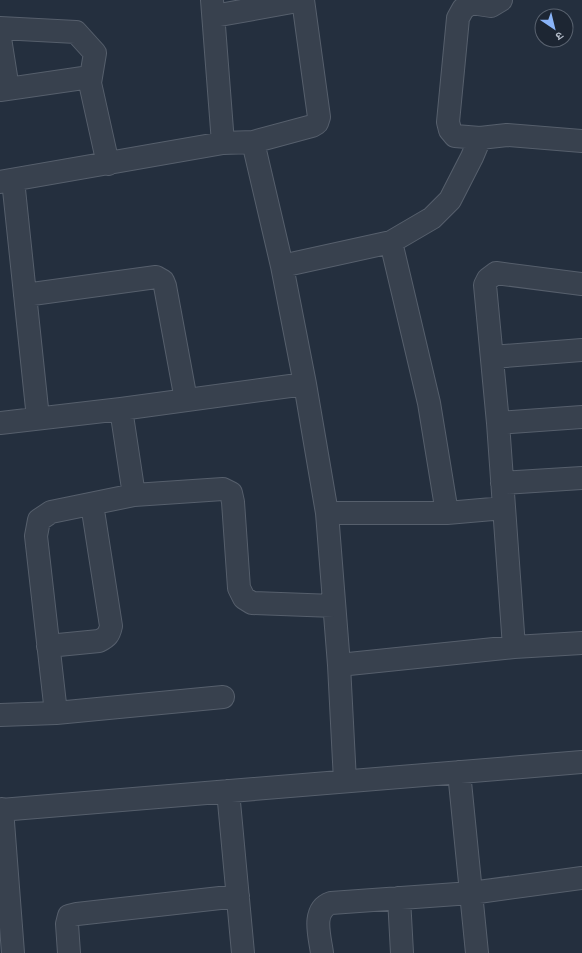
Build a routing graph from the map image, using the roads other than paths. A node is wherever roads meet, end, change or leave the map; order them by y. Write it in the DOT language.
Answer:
graph roads {
  1 [pos="303,0"];
  2 [pos="501,0"];
  3 [pos="213,8"];
  4 [pos="0,28"];
  5 [pos="0,38"];
  6 [pos="90,83"];
  7 [pos="4,90"];
  8 [pos="480,138"];
  9 [pos="582,141"];
  10 [pos="253,142"];
  11 [pos="222,143"];
  12 [pos="108,164"];
  13 [pos="7,181"];
  14 [pos="391,242"];
  15 [pos="282,266"];
  16 [pos="582,284"];
  17 [pos="25,295"];
  18 [pos="582,350"];
  19 [pos="492,357"];
  20 [pos="305,384"];
  21 [pos="186,400"];
  22 [pos="121,409"];
  23 [pos="582,417"];
  24 [pos="38,418"];
  25 [pos="0,423"];
  26 [pos="498,423"];
  27 [pos="582,478"];
  28 [pos="502,484"];
  29 [pos="134,495"];
  30 [pos="92,504"];
  31 [pos="504,508"];
  32 [pos="327,513"];
  33 [pos="447,513"];
  34 [pos="334,606"];
  35 [pos="582,643"];
  36 [pos="48,646"];
  37 [pos="514,647"];
  38 [pos="339,665"];
  39 [pos="223,697"];
  40 [pos="56,713"];
  41 [pos="0,715"];
  42 [pos="582,762"];
  43 [pos="459,772"];
  44 [pos="345,781"];
  45 [pos="228,791"];
  46 [pos="1,810"];
  47 [pos="582,878"];
  48 [pos="471,893"];
  49 [pos="238,896"];
  50 [pos="399,898"];
  51 [pos="5,922"];
  52 [pos="13,953"];
  53 [pos="69,953"];
  54 [pos="244,953"];
  55 [pos="322,953"];
  56 [pos="402,953"];
  57 [pos="477,953"];
  1 -- 3 [label="street"];
  1 -- 10 [label="street"];
  2 -- 8 [label="street"];
  3 -- 11 [label="street"];
  4 -- 6 [label="street"];
  5 -- 7 [label="street"];
  6 -- 7 [label="street"];
  6 -- 12 [label="street"];
  8 -- 9 [label="street"];
  8 -- 14 [label="street"];
  10 -- 11 [label="street"];
  10 -- 15 [label="street"];
  11 -- 12 [label="street"];
  12 -- 13 [label="street"];
  13 -- 17 [label="street"];
  14 -- 15 [label="street"];
  14 -- 33 [label="street"];
  15 -- 20 [label="street"];
  16 -- 19 [label="street"];
  17 -- 21 [label="street"];
  17 -- 24 [label="street"];
  18 -- 19 [label="street"];
  19 -- 26 [label="street"];
  20 -- 21 [label="street"];
  20 -- 32 [label="street"];
  21 -- 22 [label="street"];
  22 -- 24 [label="street"];
  22 -- 29 [label="street"];
  23 -- 26 [label="street"];
  24 -- 25 [label="street"];
  26 -- 28 [label="street"];
  27 -- 28 [label="street"];
  28 -- 31 [label="street"];
  29 -- 30 [label="street"];
  29 -- 34 [label="street"];
  30 -- 36 [label="street"];
  30 -- 36 [label="street"];
  31 -- 33 [label="street"];
  31 -- 37 [label="street"];
  32 -- 33 [label="street"];
  32 -- 34 [label="street"];
  34 -- 38 [label="street"];
  35 -- 37 [label="street"];
  36 -- 40 [label="street"];
  37 -- 38 [label="street"];
  38 -- 44 [label="street"];
  39 -- 40 [label="street"];
  40 -- 41 [label="street"];
  42 -- 43 [label="street"];
  43 -- 44 [label="street"];
  43 -- 48 [label="street"];
  44 -- 45 [label="street"];
  45 -- 46 [label="street"];
  45 -- 49 [label="street"];
  46 -- 51 [label="street"];
  47 -- 48 [label="street"];
  48 -- 50 [label="street"];
  48 -- 57 [label="street"];
  49 -- 53 [label="street"];
  49 -- 54 [label="street"];
  50 -- 55 [label="street"];
  50 -- 56 [label="street"];
  51 -- 52 [label="street"];
}
